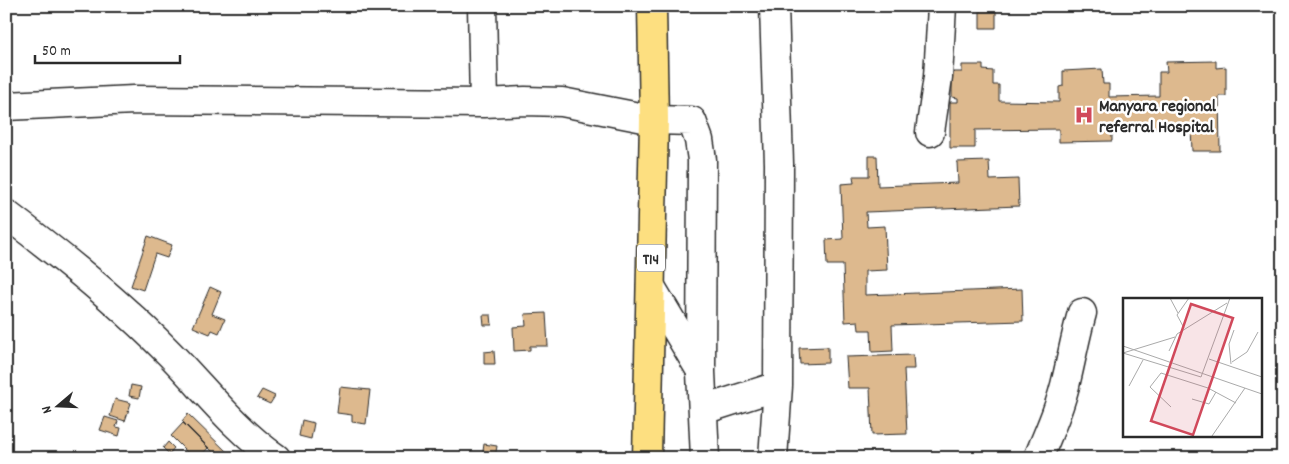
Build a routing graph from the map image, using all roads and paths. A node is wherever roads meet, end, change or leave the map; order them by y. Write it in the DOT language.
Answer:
graph roads {
  1 [pos="482,6"];
  2 [pos="652,6"];
  3 [pos="659,6"];
  4 [pos="774,6"];
  5 [pos="942,6"];
  6 [pos="653,58"];
  7 [pos="484,103"];
  8 [pos="6,106"];
  9 [pos="654,120"];
  10 [pos="930,132"];
  11 [pos="6,214"];
  12 [pos="651,287"];
  13 [pos="1082,313"];
  14 [pos="701,372"];
  15 [pos="778,386"];
  16 [pos="702,410"];
  17 [pos="266,455"];
  18 [pos="647,458"];
  19 [pos="705,458"];
  20 [pos="773,458"];
  21 [pos="1038,458"];
  1 -- 7 [label="street"];
  2 -- 6 [label="highway, T14"];
  3 -- 6 [label="highway, T14"];
  4 -- 15 [label="street"];
  5 -- 10 [label="street"];
  6 -- 9 [label="highway, T14"];
  7 -- 8 [label="street"];
  7 -- 9 [label="street"];
  9 -- 12 [label="highway, T14"];
  9 -- 14 [label="street"];
  11 -- 17 [label="street"];
  12 -- 14 [label="street"];
  12 -- 18 [label="highway, T14"];
  13 -- 21 [label="street"];
  14 -- 16 [label="street"];
  15 -- 16 [label="street"];
  15 -- 20 [label="street"];
  16 -- 19 [label="street"];
}
